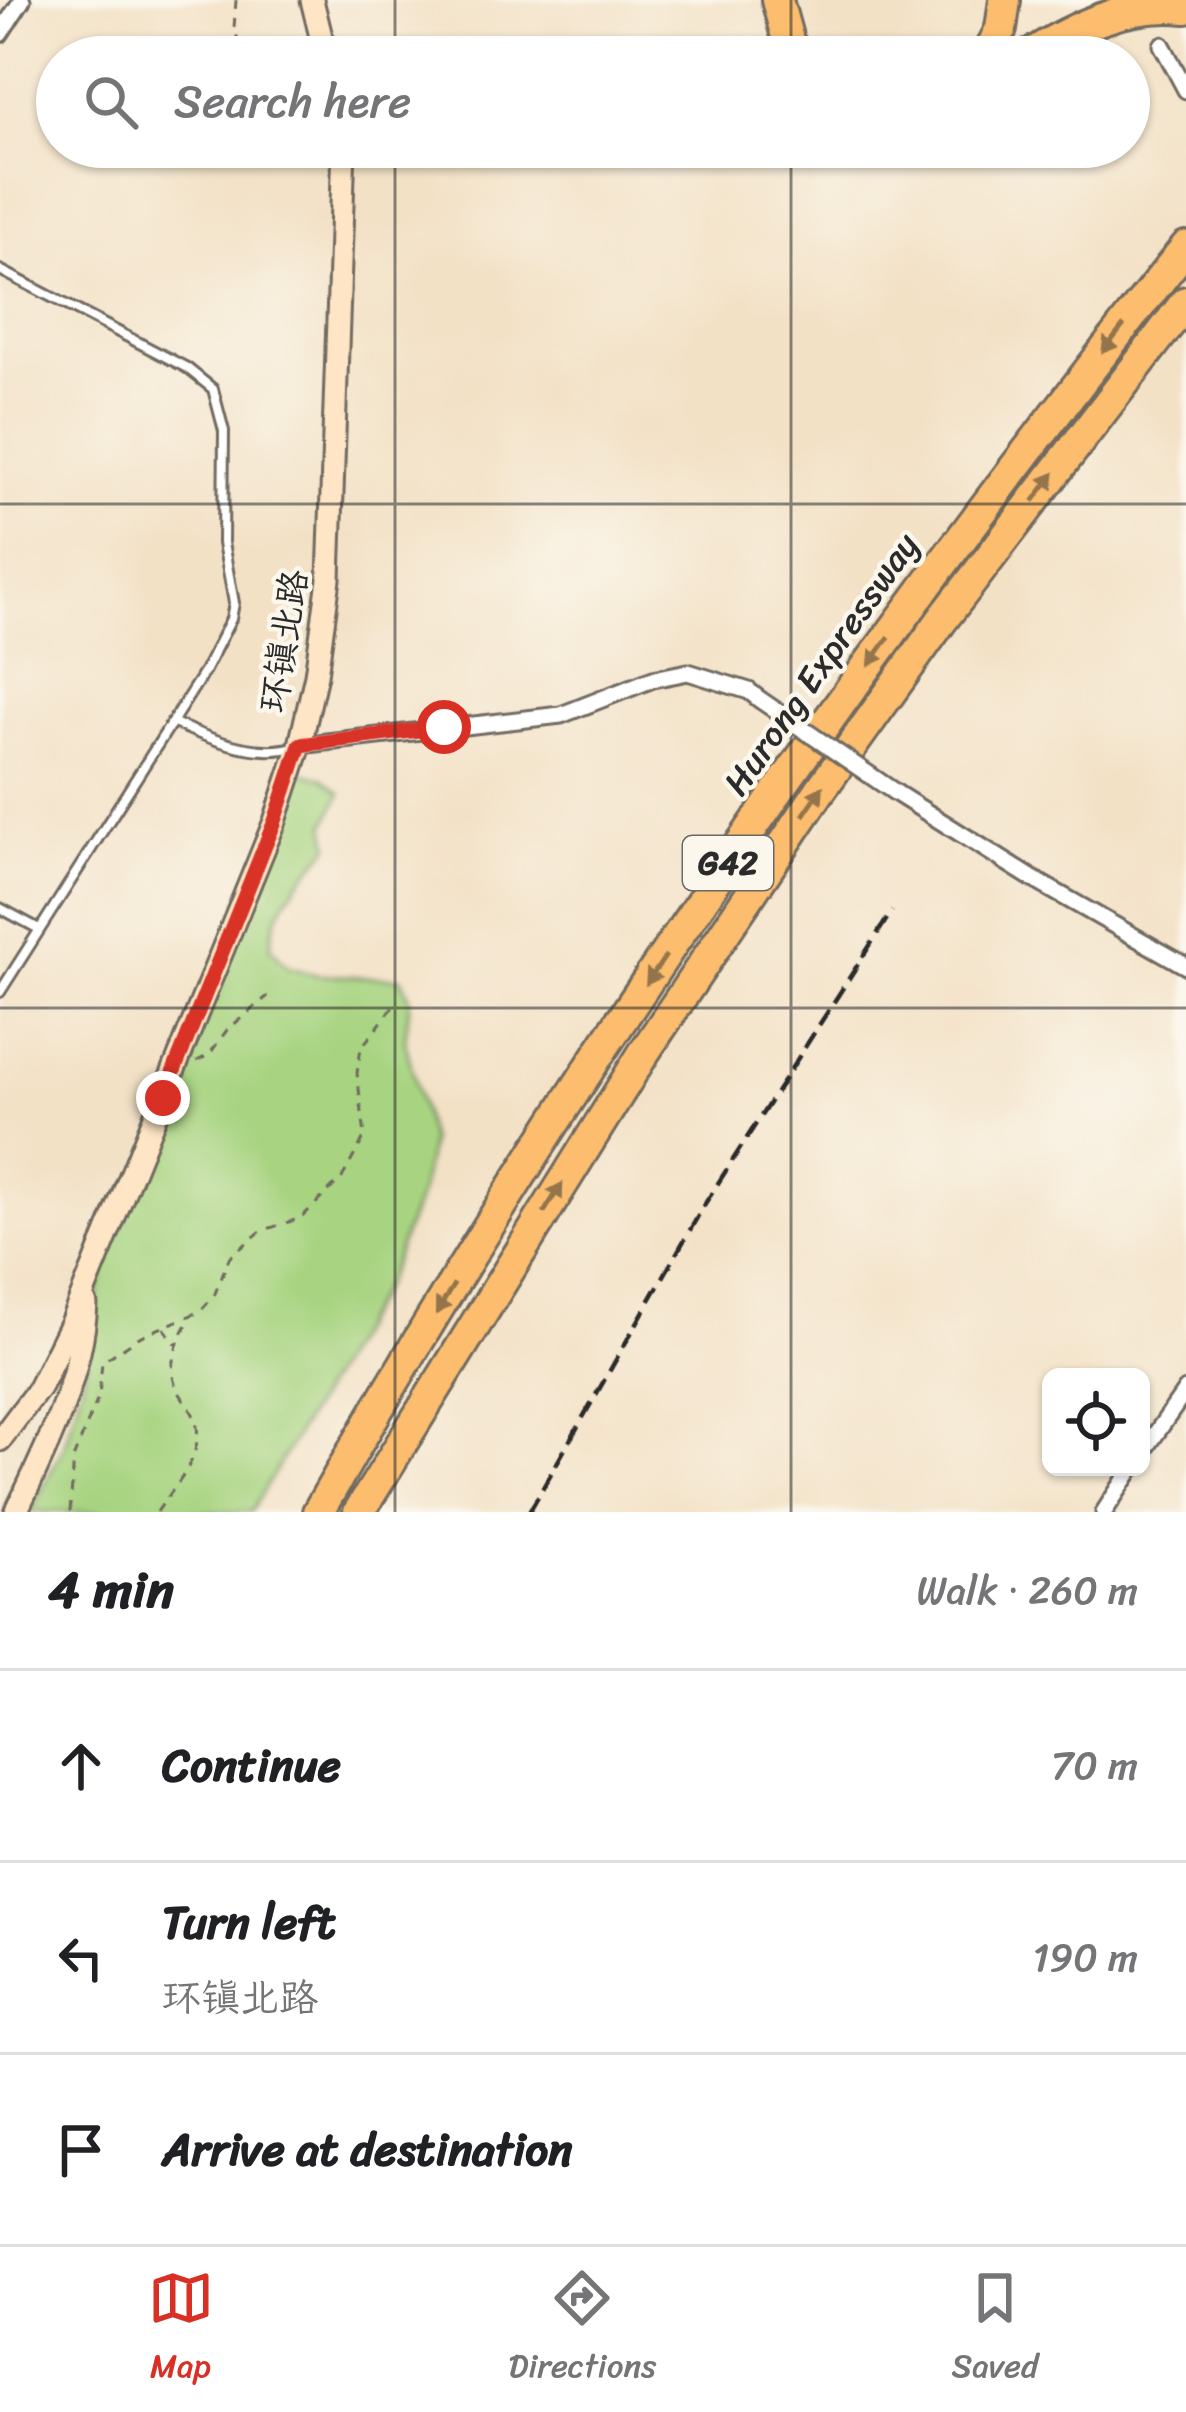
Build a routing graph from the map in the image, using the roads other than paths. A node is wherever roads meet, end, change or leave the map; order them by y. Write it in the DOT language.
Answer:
graph roads {
  1 [pos="22,0"];
  2 [pos="312,0"];
  3 [pos="763,0"];
  4 [pos="777,0"];
  5 [pos="1005,0"];
  6 [pos="1186,8"];
  7 [pos="0,34"];
  8 [pos="321,36"];
  9 [pos="770,36"];
  10 [pos="787,36"];
  11 [pos="998,36"];
  12 [pos="1060,36"];
  13 [pos="1162,45"];
  14 [pos="1186,90"];
  15 [pos="343,168"];
  16 [pos="1186,248"];
  17 [pos="0,270"];
  18 [pos="1186,302"];
  19 [pos="1186,323"];
  20 [pos="1119,389"];
  21 [pos="172,722"];
  22 [pos="300,745"];
  23 [pos="0,908"];
  24 [pos="39,929"];
  25 [pos="1186,966"];
  26 [pos="0,992"];
  27 [pos="87,1283"];
  28 [pos="1186,1390"];
  29 [pos="0,1440"];
  30 [pos="1150,1443"];
  31 [pos="1127,1476"];
  32 [pos="16,1512"];
  33 [pos="319,1512"];
  34 [pos="359,1512"];
  35 [pos="1104,1512"];
  1 -- 7 [label="street"];
  2 -- 8 [label="street"];
  3 -- 9 [label="highway"];
  4 -- 10 [label="highway"];
  5 -- 11 [label="highway"];
  6 -- 12 [label="highway"];
  13 -- 14 [label="street"];
  15 -- 22 [label="street, 环镇北路"];
  16 -- 33 [label="highway, Hurong Expressway / G42, one-way"];
  17 -- 21 [label="lane"];
  18 -- 20 [label="highway, Hurong Expressway / G42"];
  19 -- 20 [label="highway"];
  34 -- 20 [label="highway, Hurong Expressway / G42, one-way"];
  21 -- 22 [label="lane"];
  21 -- 24 [label="lane"];
  22 -- 25 [label="street, bridge"];
  22 -- 27 [label="street, 环镇北路"];
  23 -- 24 [label="lane"];
  24 -- 26 [label="lane"];
  27 -- 29 [label="street, 环镇北路"];
  27 -- 32 [label="street"];
  28 -- 30 [label="street"];
  31 -- 35 [label="street"];
}
